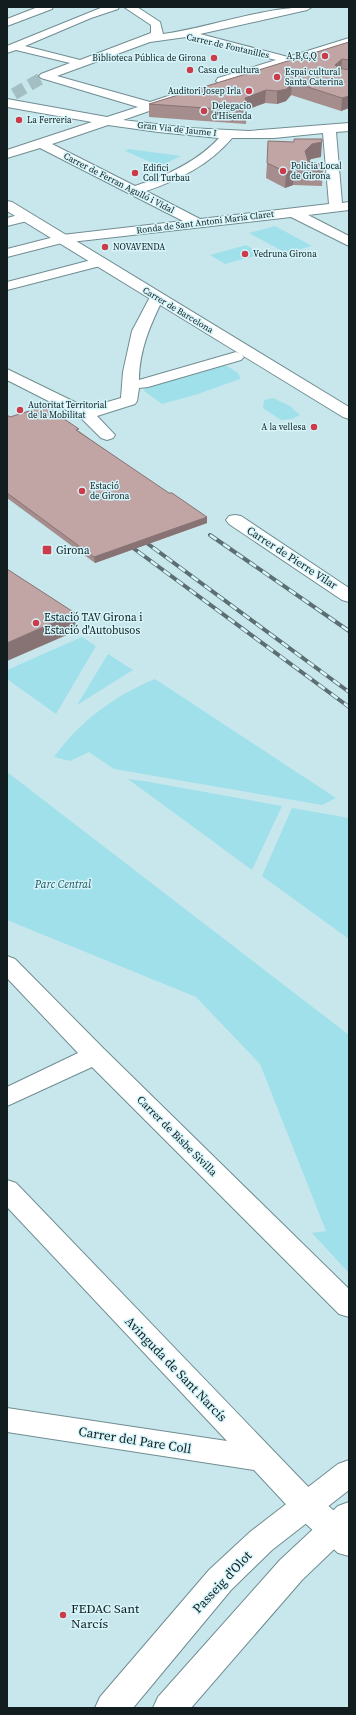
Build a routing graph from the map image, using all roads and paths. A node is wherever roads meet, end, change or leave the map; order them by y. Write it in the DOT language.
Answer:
graph roads {
  1 [pos="48,7"];
  2 [pos="114,7"];
  3 [pos="129,7"];
  4 [pos="307,7"];
  5 [pos="7,23"];
  6 [pos="186,34"];
  7 [pos="148,39"];
  8 [pos="349,41"];
  9 [pos="21,49"];
  10 [pos="7,50"];
  11 [pos="76,60"];
  12 [pos="298,64"];
  13 [pos="213,84"];
  14 [pos="188,92"];
  15 [pos="7,103"];
  16 [pos="149,106"];
  17 [pos="106,121"];
  18 [pos="349,127"];
  19 [pos="329,129"];
  20 [pos="229,134"];
  21 [pos="41,144"];
  22 [pos="7,154"];
  23 [pos="333,161"];
  24 [pos="317,163"];
  25 [pos="134,191"];
  26 [pos="7,205"];
  27 [pos="342,206"];
  28 [pos="292,212"];
  29 [pos="26,217"];
  30 [pos="7,222"];
  31 [pos="197,223"];
  32 [pos="62,239"];
  33 [pos="349,242"];
  34 [pos="7,253"];
  35 [pos="99,262"];
  36 [pos="7,286"];
  37 [pos="157,297"];
  38 [pos="236,357"];
  39 [pos="7,374"];
  40 [pos="142,384"];
  41 [pos="348,412"];
  42 [pos="86,414"];
  43 [pos="107,435"];
  44 [pos="235,520"];
  45 [pos="349,596"];
  46 [pos="7,964"];
  47 [pos="95,1054"];
  48 [pos="7,1097"];
  49 [pos="7,1190"];
  50 [pos="349,1306"];
  51 [pos="7,1420"];
  52 [pos="264,1459"];
  53 [pos="349,1472"];
  54 [pos="306,1505"];
  55 [pos="344,1530"];
  56 [pos="112,1708"];
  57 [pos="170,1708"];
  1 -- 5 [label="street"];
  2 -- 10 [label="street"];
  3 -- 7 [label="street"];
  4 -- 6 [label="street"];
  6 -- 7 [label="street, Carrer de Fontanilles"];
  6 -- 12 [label="street, Carrer de Fontanilles"];
  7 -- 16 [label="street, Carrer de Fontanilles"];
  8 -- 12 [label="street"];
  9 -- 11 [label="street"];
  12 -- 13 [label="street"];
  14 -- 16 [label="street"];
  15 -- 17 [label="street, Gran Via de Jaume I"];
  16 -- 17 [label="street"];
  17 -- 20 [label="street, Gran Via de Jaume I"];
  17 -- 21 [label="street"];
  18 -- 19 [label="street, Gran Via de Jaume I"];
  19 -- 20 [label="street, Gran Via de Jaume I"];
  19 -- 23 [label="street"];
  20 -- 25 [label="street"];
  21 -- 22 [label="street"];
  21 -- 25 [label="street, Carrer de Ferran Agulló i Vidal"];
  23 -- 24 [label="street"];
  23 -- 27 [label="street"];
  25 -- 31 [label="street, Carrer de Ferran Agulló i Vidal"];
  26 -- 29 [label="street, Carrer de Barcelona"];
  27 -- 28 [label="street, Ronda de Sant Antoni Maria Claret"];
  28 -- 31 [label="street, Ronda de Sant Antoni Maria Claret"];
  28 -- 33 [label="street"];
  29 -- 30 [label="street"];
  29 -- 32 [label="street, Carrer de Barcelona"];
  31 -- 32 [label="street, Ronda de Sant Antoni Maria Claret"];
  32 -- 34 [label="street, Ronda de Sant Antoni Maria Claret"];
  32 -- 35 [label="street, Carrer de Barcelona"];
  35 -- 36 [label="street"];
  35 -- 37 [label="street, Carrer de Barcelona"];
  37 -- 41 [label="street, Carrer de Barcelona"];
  37 -- 42 [label="street"];
  38 -- 40 [label="street"];
  39 -- 42 [label="street"];
  42 -- 43 [label="street"];
  44 -- 45 [label="street, Carrer de Pierre Vilar"];
  46 -- 47 [label="street, Carrer de Bisbe Sivilla"];
  47 -- 48 [label="street"];
  47 -- 50 [label="street, Carrer de Bisbe Sivilla"];
  49 -- 52 [label="street, Avinguda de Sant Narcís"];
  51 -- 52 [label="street, Carrer del Pare Coll"];
  52 -- 54 [label="street, Avinguda de Sant Narcís"];
  53 -- 54 [label="street, Passeig d'Olot"];
  54 -- 55 [label="street, Avinguda de Sant Narcís"];
  54 -- 56 [label="street, Passeig d'Olot"];
  55 -- 57 [label="street"];
}
